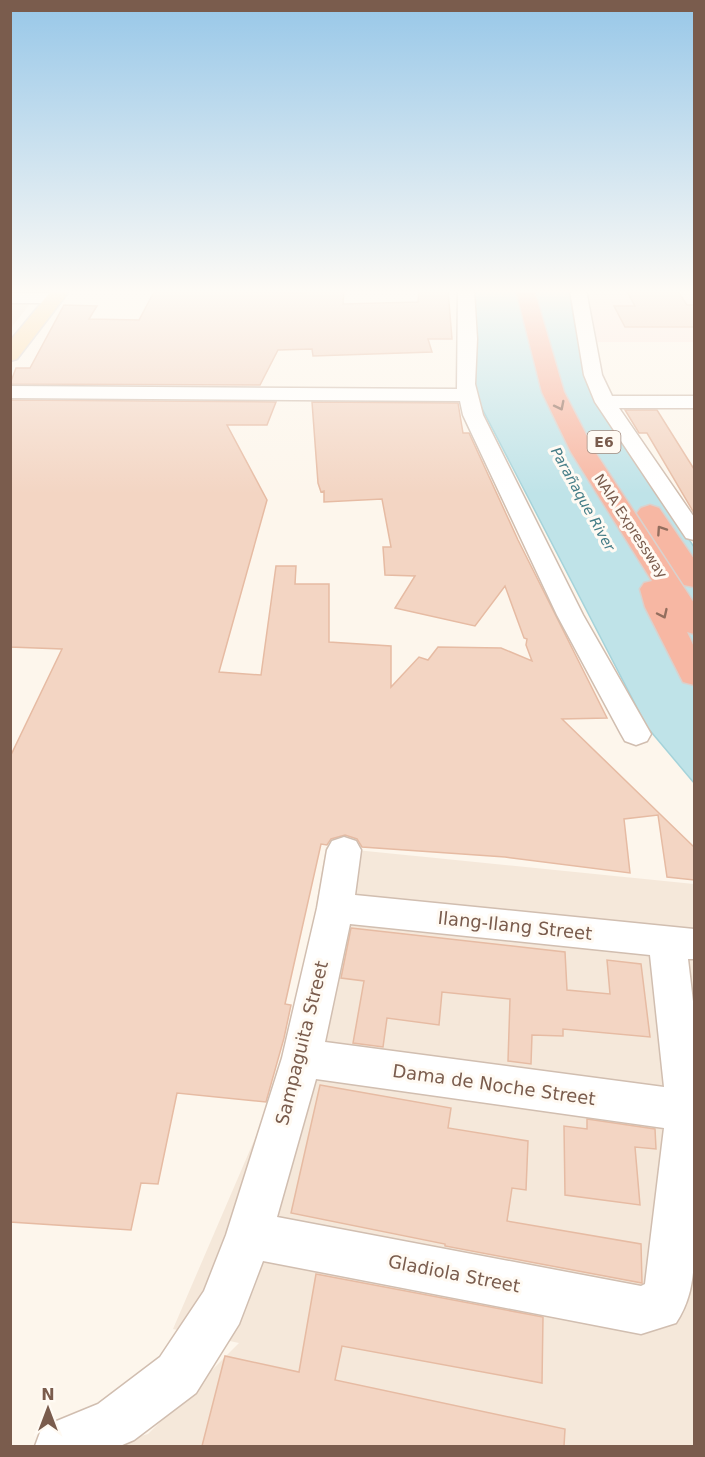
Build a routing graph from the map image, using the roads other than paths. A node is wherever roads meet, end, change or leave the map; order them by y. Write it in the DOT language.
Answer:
graph roads {
  1 [pos="467,358"];
  2 [pos="544,358"];
  3 [pos="565,358"];
  4 [pos="590,358"];
  5 [pos="10,392"];
  6 [pos="467,395"];
  7 [pos="605,402"];
  8 [pos="694,402"];
  9 [pos="597,430"];
  10 [pos="639,497"];
  11 [pos="694,533"];
  12 [pos="640,538"];
  13 [pos="694,579"];
  14 [pos="694,625"];
  15 [pos="694,675"];
  16 [pos="636,734"];
  17 [pos="344,850"];
  18 [pos="335,908"];
  19 [pos="681,942"];
  20 [pos="302,1058"];
  21 [pos="687,1111"];
  22 [pos="249,1234"];
  23 [pos="61,1446"];
  1 -- 6 [label="street"];
  2 -- 12 [label="highway, NAIA Expressway / E6, one-way"];
  3 -- 9 [label="highway, E6"];
  4 -- 7 [label="street"];
  5 -- 6 [label="street"];
  6 -- 16 [label="street"];
  7 -- 8 [label="street"];
  7 -- 11 [label="street"];
  13 -- 10 [label="highway, NAIA Expressway, one-way"];
  12 -- 14 [label="highway, NAIA Expressway / E6"];
  12 -- 15 [label="highway, one-way"];
  17 -- 18 [label="street, Sampaguita Street"];
  18 -- 19 [label="street, Ilang-Ilang Street"];
  18 -- 20 [label="street, Sampaguita Street"];
  19 -- 21 [label="street"];
  20 -- 21 [label="street, Dama de Noche Street"];
  20 -- 22 [label="street, Sampaguita Street"];
  21 -- 22 [label="street, Gladiola Street"];
  22 -- 23 [label="street, Sampaguita Street"];
}
